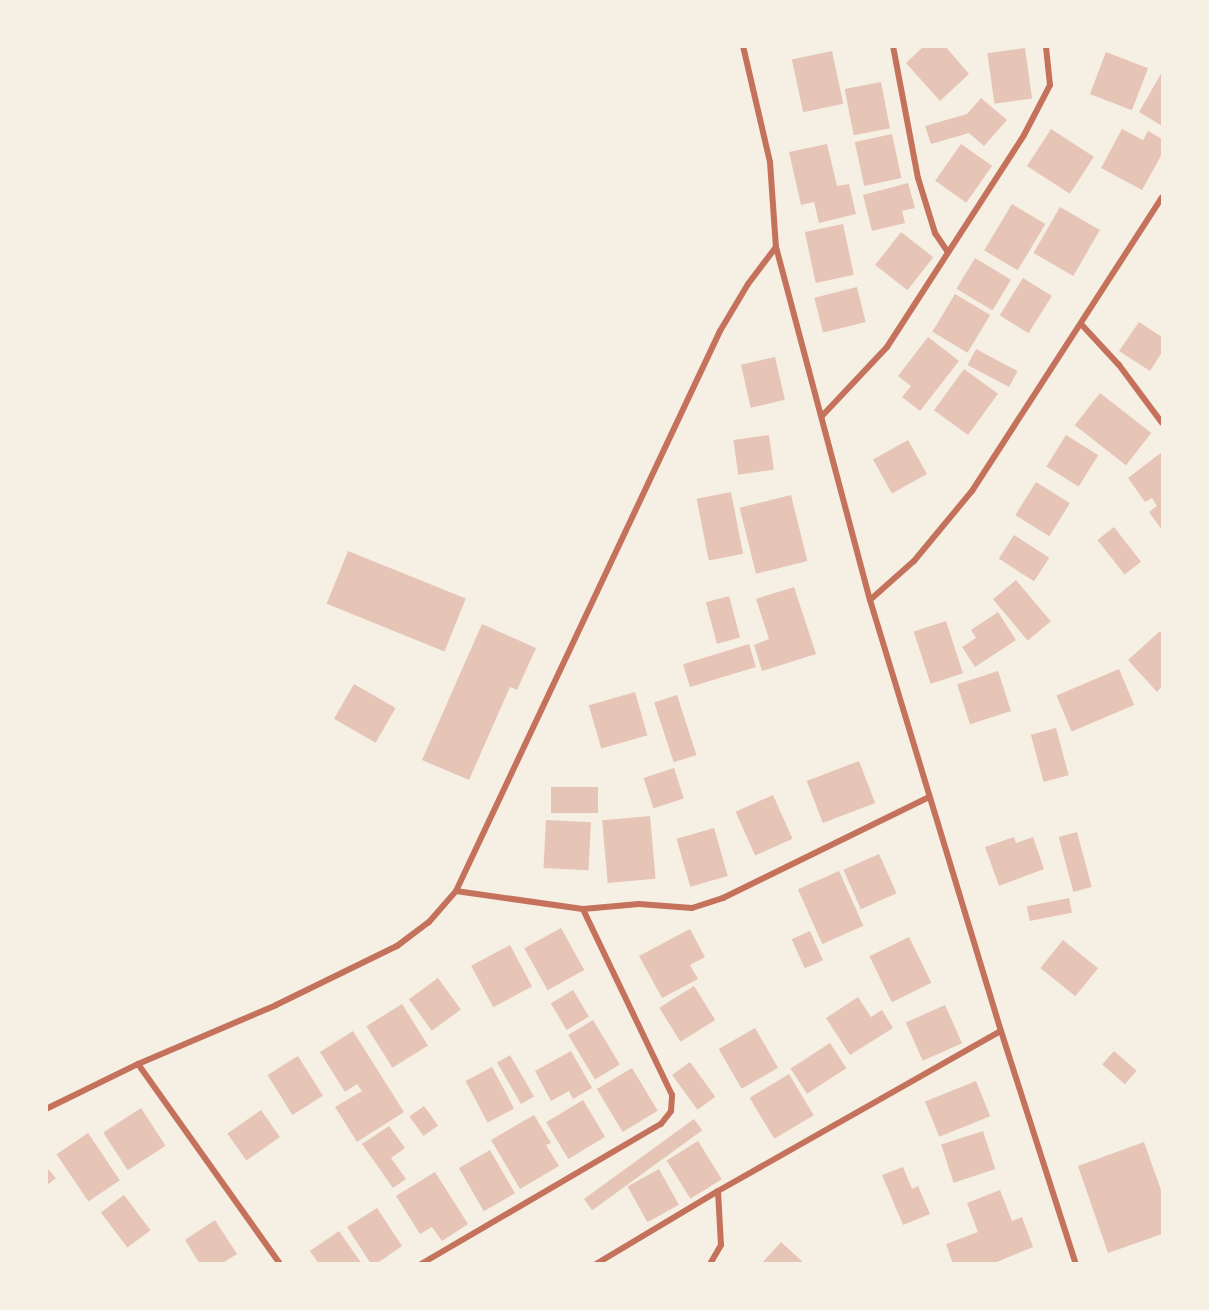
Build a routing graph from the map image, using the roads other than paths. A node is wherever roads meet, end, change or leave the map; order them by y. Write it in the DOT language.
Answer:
graph roads {
  1 [pos="743,46"];
  2 [pos="893,46"];
  3 [pos="1046,46"];
  4 [pos="1162,196"];
  5 [pos="776,247"];
  6 [pos="948,252"];
  7 [pos="1081,324"];
  8 [pos="822,416"];
  9 [pos="1162,423"];
  10 [pos="870,600"];
  11 [pos="929,797"];
  12 [pos="456,891"];
  13 [pos="583,909"];
  14 [pos="1001,1031"];
  15 [pos="138,1064"];
  16 [pos="46,1109"];
  17 [pos="718,1191"];
  18 [pos="280,1263"];
  19 [pos="421,1263"];
  20 [pos="596,1263"];
  21 [pos="711,1263"];
  22 [pos="1076,1263"];
  1 -- 5 [label="street"];
  2 -- 6 [label="street"];
  3 -- 6 [label="street"];
  4 -- 7 [label="street"];
  5 -- 8 [label="street"];
  5 -- 12 [label="street"];
  6 -- 8 [label="street"];
  7 -- 9 [label="street"];
  7 -- 10 [label="street"];
  8 -- 10 [label="street"];
  10 -- 11 [label="street"];
  11 -- 13 [label="street"];
  11 -- 14 [label="street"];
  12 -- 13 [label="street"];
  12 -- 15 [label="street"];
  13 -- 19 [label="street"];
  14 -- 17 [label="street"];
  14 -- 22 [label="street"];
  15 -- 16 [label="street"];
  15 -- 18 [label="street"];
  17 -- 20 [label="street"];
  17 -- 21 [label="street"];
}
